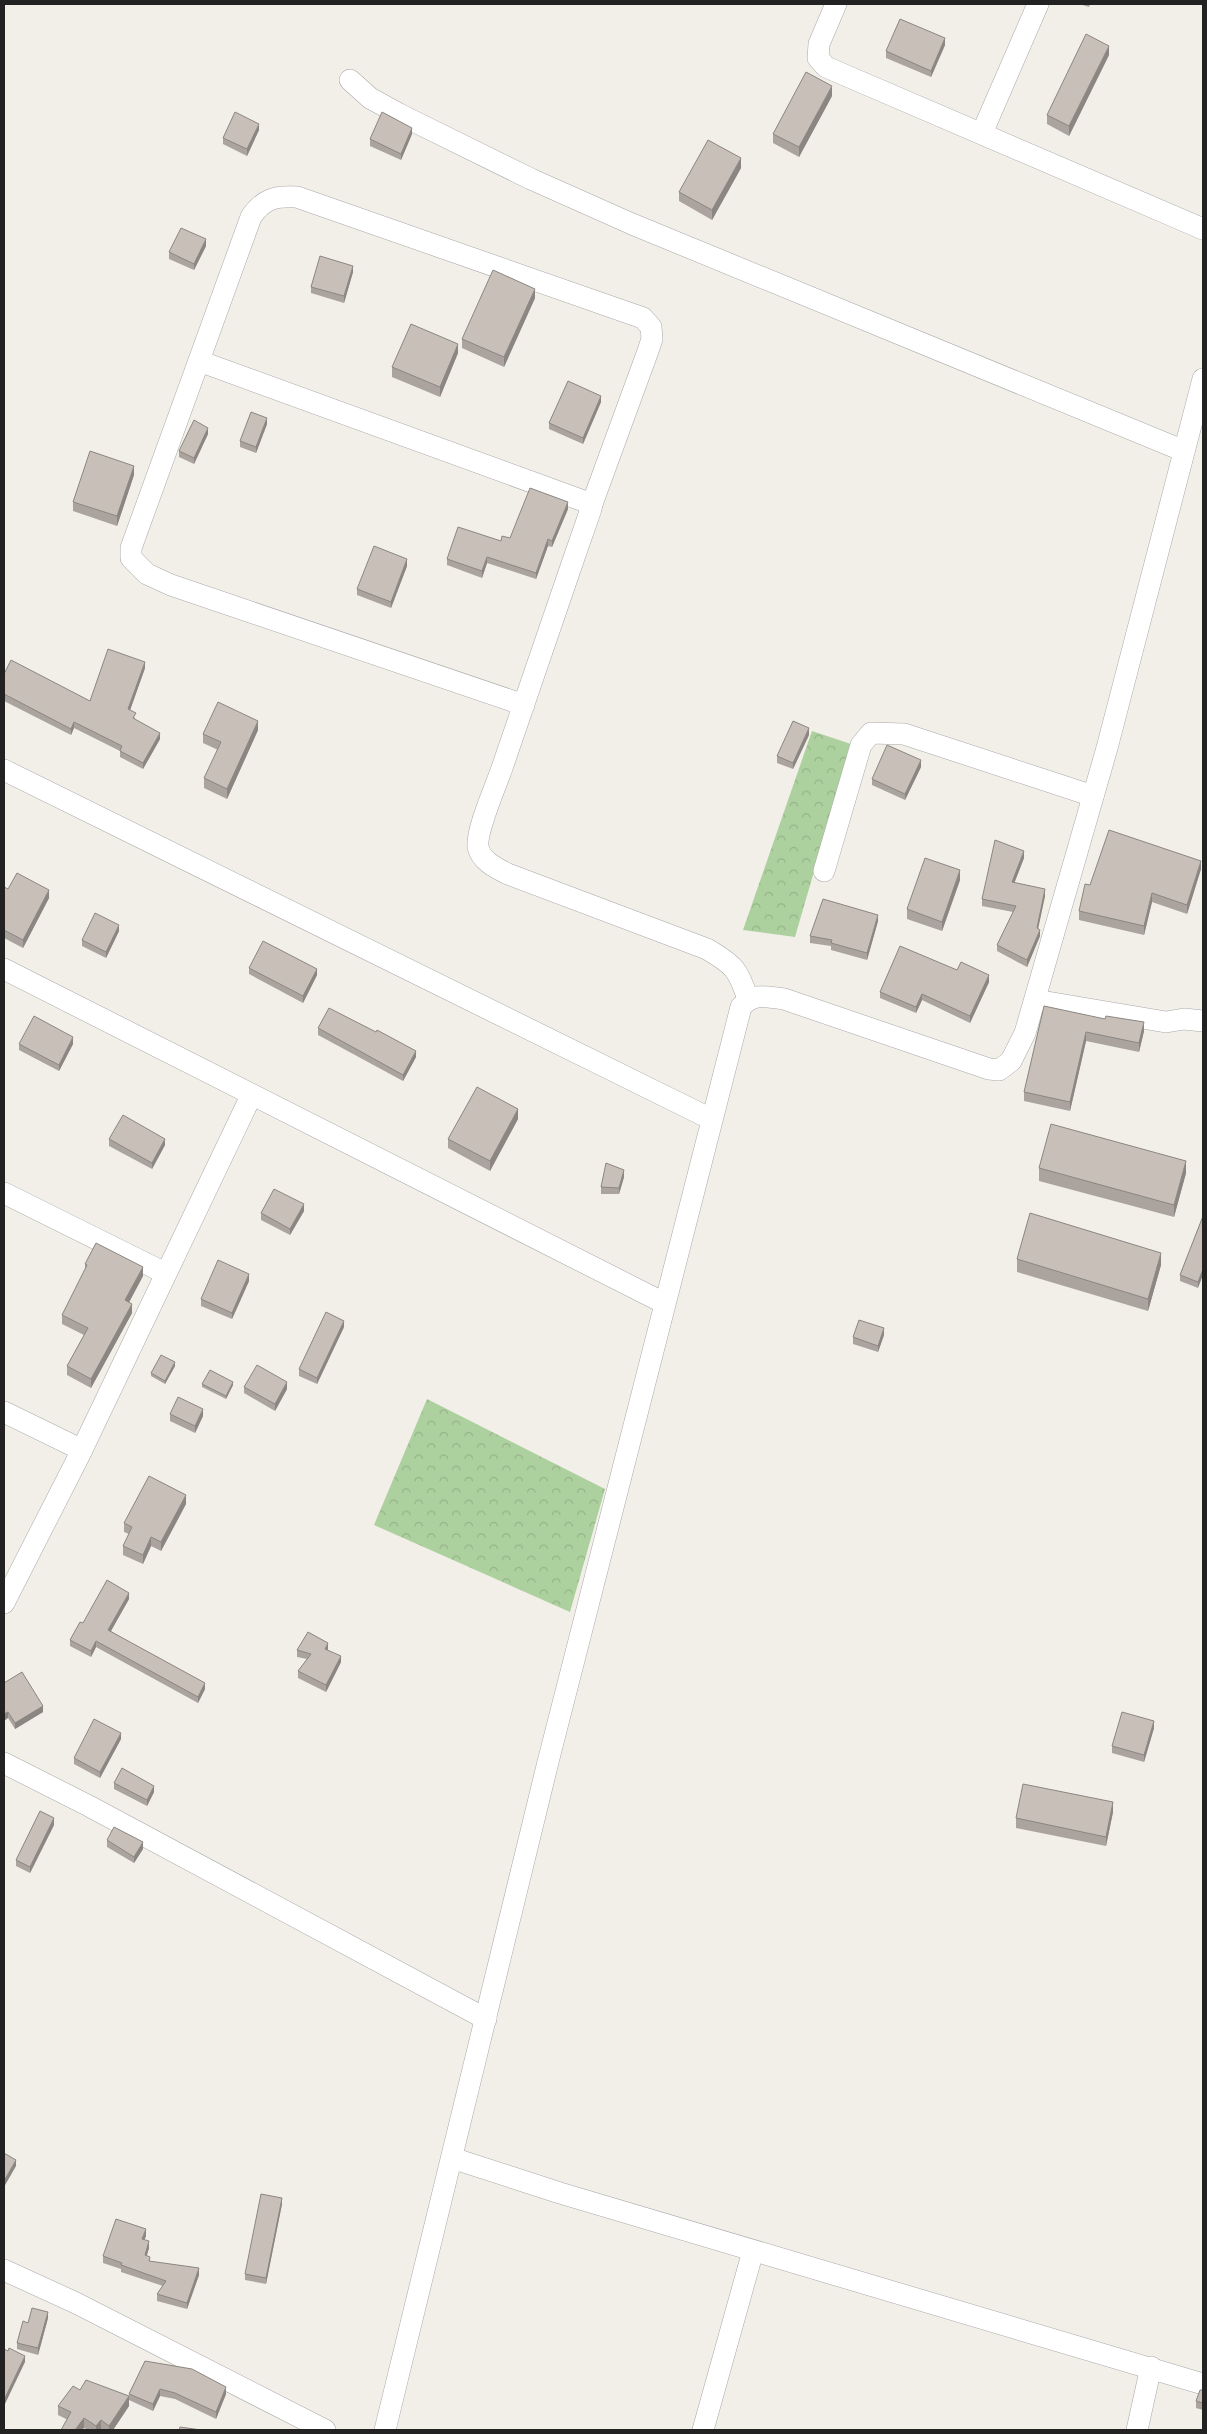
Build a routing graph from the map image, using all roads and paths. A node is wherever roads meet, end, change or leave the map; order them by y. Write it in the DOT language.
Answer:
graph roads {
  1 [pos="836,4"];
  2 [pos="1038,4"];
  3 [pos="350,80"];
  4 [pos="982,133"];
  5 [pos="1203,229"];
  6 [pos="199,361"];
  7 [pos="1203,379"];
  8 [pos="1184,451"];
  9 [pos="592,504"];
  10 [pos="524,705"];
  11 [pos="4,770"];
  12 [pos="1093,796"];
  13 [pos="824,871"];
  14 [pos="4,969"];
  15 [pos="748,999"];
  16 [pos="1035,1000"];
  17 [pos="1203,1021"];
  18 [pos="251,1096"];
  19 [pos="711,1119"];
  20 [pos="4,1193"];
  21 [pos="165,1273"];
  22 [pos="664,1302"];
  23 [pos="4,1412"];
  24 [pos="82,1450"];
  25 [pos="4,1602"];
  26 [pos="4,1763"];
  27 [pos="486,2019"];
  28 [pos="452,2158"];
  29 [pos="753,2250"];
  30 [pos="4,2270"];
  31 [pos="1151,2367"];
  32 [pos="1203,2384"];
  33 [pos="325,2430"];
  34 [pos="385,2430"];
  35 [pos="703,2430"];
  36 [pos="1137,2430"];
  1 -- 4 [label="street"];
  2 -- 4 [label="street"];
  3 -- 8 [label="street"];
  4 -- 5 [label="street"];
  6 -- 9 [label="street"];
  6 -- 9 [label="street"];
  6 -- 10 [label="street"];
  7 -- 8 [label="street"];
  8 -- 12 [label="street"];
  9 -- 10 [label="street"];
  10 -- 15 [label="street"];
  11 -- 19 [label="street"];
  12 -- 13 [label="street"];
  12 -- 16 [label="street"];
  14 -- 18 [label="street"];
  15 -- 16 [label="street"];
  15 -- 19 [label="street"];
  16 -- 17 [label="street"];
  18 -- 21 [label="street"];
  18 -- 22 [label="street"];
  19 -- 22 [label="street"];
  20 -- 21 [label="street"];
  21 -- 24 [label="street"];
  22 -- 27 [label="street"];
  23 -- 24 [label="street"];
  24 -- 25 [label="street"];
  26 -- 27 [label="street"];
  27 -- 28 [label="street"];
  28 -- 29 [label="street"];
  28 -- 34 [label="street"];
  29 -- 31 [label="street"];
  29 -- 35 [label="street"];
  30 -- 33 [label="street"];
  31 -- 32 [label="street"];
  31 -- 36 [label="street"];
}
